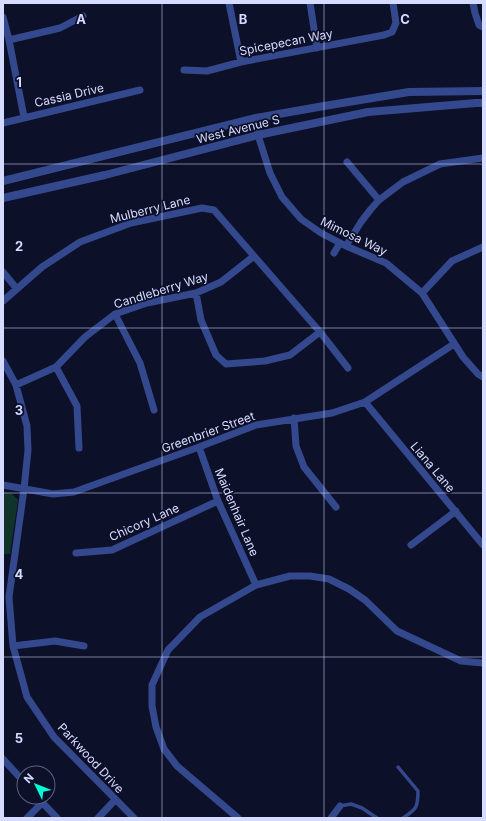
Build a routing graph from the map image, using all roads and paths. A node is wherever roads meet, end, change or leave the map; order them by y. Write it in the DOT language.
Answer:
graph roads {
  1 [pos="230,3"];
  2 [pos="310,3"];
  3 [pos="392,3"];
  4 [pos="473,3"];
  5 [pos="83,16"];
  6 [pos="3,17"];
  7 [pos="481,26"];
  8 [pos="9,40"];
  9 [pos="316,48"];
  10 [pos="241,62"];
  11 [pos="184,70"];
  12 [pos="140,90"];
  13 [pos="483,91"];
  14 [pos="483,103"];
  15 [pos="24,117"];
  16 [pos="256,118"];
  17 [pos="3,123"];
  18 [pos="258,135"];
  19 [pos="483,158"];
  20 [pos="347,162"];
  21 [pos="3,181"];
  22 [pos="3,198"];
  23 [pos="379,200"];
  24 [pos="343,244"];
  25 [pos="483,247"];
  26 [pos="334,253"];
  27 [pos="254,256"];
  28 [pos="3,272"];
  29 [pos="17,289"];
  30 [pos="196,293"];
  31 [pos="422,293"];
  32 [pos="3,301"];
  33 [pos="114,314"];
  34 [pos="320,332"];
  35 [pos="454,344"];
  36 [pos="3,361"];
  37 [pos="56,367"];
  38 [pos="348,368"];
  39 [pos="483,377"];
  40 [pos="16,385"];
  41 [pos="365,402"];
  42 [pos="154,410"];
  43 [pos="294,418"];
  44 [pos="199,447"];
  45 [pos="79,448"];
  46 [pos="3,485"];
  47 [pos="24,489"];
  48 [pos="218,501"];
  49 [pos="336,507"];
  50 [pos="456,511"];
  51 [pos="411,545"];
  52 [pos="483,545"];
  53 [pos="76,553"];
  54 [pos="256,585"];
  55 [pos="13,646"];
  56 [pos="84,646"];
  57 [pos="483,663"];
  58 [pos="3,759"];
  59 [pos="398,767"];
  60 [pos="16,773"];
  61 [pos="115,800"];
  62 [pos="40,805"];
  63 [pos="44,805"];
  64 [pos="340,806"];
  65 [pos="27,818"];
  66 [pos="57,818"];
  67 [pos="98,818"];
  68 [pos="134,818"];
  69 [pos="238,818"];
  70 [pos="330,818"];
  71 [pos="377,818"];
  72 [pos="403,818"];
  1 -- 10 [label="street"];
  2 -- 9 [label="street"];
  3 -- 9 [label="street, Spicepecan Way"];
  4 -- 7 [label="street"];
  5 -- 8 [label="street"];
  6 -- 8 [label="street"];
  8 -- 15 [label="street"];
  9 -- 10 [label="street, Spicepecan Way"];
  10 -- 11 [label="street, Spicepecan Way"];
  12 -- 15 [label="street, Cassia Drive"];
  13 -- 16 [label="street, West Avenue S"];
  14 -- 18 [label="street, West Avenue S"];
  15 -- 17 [label="street, Cassia Drive"];
  16 -- 18 [label="street, Mimosa Way"];
  16 -- 21 [label="street, West Avenue S"];
  18 -- 22 [label="street, West Avenue S"];
  18 -- 24 [label="street, Mimosa Way"];
  19 -- 23 [label="street"];
  20 -- 23 [label="street"];
  23 -- 24 [label="street"];
  24 -- 26 [label="street"];
  24 -- 31 [label="street, Mimosa Way"];
  25 -- 31 [label="street"];
  27 -- 29 [label="street, Mulberry Lane"];
  27 -- 30 [label="street, Candleberry Way"];
  27 -- 34 [label="street, Mulberry Lane"];
  28 -- 29 [label="street"];
  29 -- 32 [label="street, Mulberry Lane"];
  30 -- 33 [label="street, Candleberry Way"];
  30 -- 34 [label="street"];
  31 -- 35 [label="street, Mimosa Way"];
  33 -- 37 [label="street, Candleberry Way"];
  33 -- 42 [label="street"];
  34 -- 38 [label="street, Mulberry Lane"];
  35 -- 39 [label="street, Mimosa Way"];
  35 -- 41 [label="street, Greenbrier Street"];
  36 -- 40 [label="street, Parkwood Drive"];
  37 -- 40 [label="street, Candleberry Way"];
  37 -- 45 [label="street"];
  40 -- 47 [label="street, Parkwood Drive"];
  41 -- 43 [label="street, Greenbrier Street"];
  41 -- 50 [label="street, Liana Lane"];
  43 -- 44 [label="street, Greenbrier Street"];
  43 -- 49 [label="street"];
  44 -- 47 [label="street, Greenbrier Street"];
  44 -- 48 [label="street, Maidenhair Lane"];
  46 -- 47 [label="street, Greenbrier Street"];
  47 -- 55 [label="street, Parkwood Drive"];
  48 -- 53 [label="street, Chicory Lane"];
  48 -- 54 [label="street, Maidenhair Lane"];
  50 -- 51 [label="street"];
  50 -- 52 [label="street, Liana Lane"];
  54 -- 57 [label="street"];
  54 -- 69 [label="street"];
  55 -- 56 [label="street"];
  55 -- 61 [label="street, Parkwood Drive"];
  58 -- 60 [label="street"];
  59 -- 72 [label="lane"];
  61 -- 67 [label="street"];
  61 -- 68 [label="street, Parkwood Drive"];
  62 -- 65 [label="street"];
  63 -- 66 [label="street"];
  64 -- 70 [label="street"];
  64 -- 71 [label="lane"];
}
